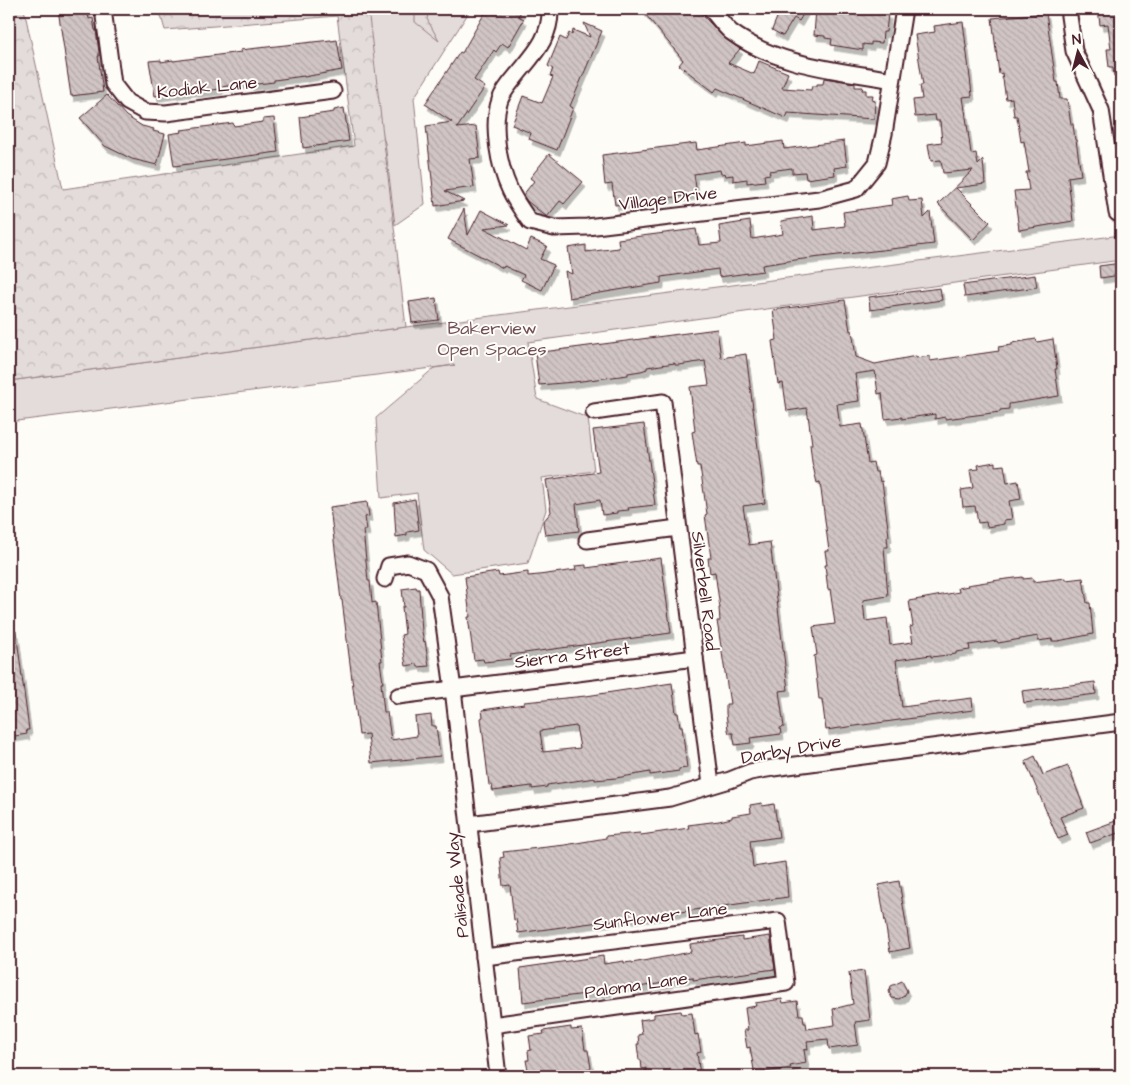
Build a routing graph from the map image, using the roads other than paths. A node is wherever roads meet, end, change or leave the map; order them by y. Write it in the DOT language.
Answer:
graph roads {
  1 [pos="103,9"];
  2 [pos="550,9"];
  3 [pos="711,9"];
  4 [pos="904,9"];
  5 [pos="1068,9"];
  6 [pos="892,80"];
  7 [pos="333,91"];
  8 [pos="1117,212"];
  9 [pos="594,412"];
  10 [pos="678,528"];
  11 [pos="586,540"];
  12 [pos="385,579"];
  13 [pos="695,658"];
  14 [pos="454,689"];
  15 [pos="398,696"];
  16 [pos="1121,722"];
  17 [pos="711,785"];
  18 [pos="469,824"];
  19 [pos="484,957"];
  20 [pos="786,983"];
  21 [pos="492,1025"];
  22 [pos="498,1076"];
  1 -- 7 [label="street, Kodiak Lane"];
  2 -- 6 [label="street, Village Drive"];
  3 -- 6 [label="street"];
  4 -- 6 [label="street, Village Drive"];
  5 -- 8 [label="street"];
  9 -- 10 [label="street, Silverbell Road"];
  10 -- 11 [label="street"];
  10 -- 13 [label="street, Silverbell Road"];
  12 -- 14 [label="street, Palisade Way"];
  13 -- 14 [label="street, Sierra Street"];
  13 -- 17 [label="street, Silverbell Road"];
  14 -- 15 [label="street"];
  14 -- 18 [label="street, Palisade Way"];
  16 -- 17 [label="street, Darby Drive"];
  17 -- 18 [label="street, Darby Drive"];
  18 -- 19 [label="street, Palisade Way"];
  19 -- 20 [label="street, Sunflower Lane"];
  19 -- 21 [label="street, Palisade Way"];
  20 -- 21 [label="street, Paloma Lane"];
  21 -- 22 [label="street, Palisade Way"];
}
